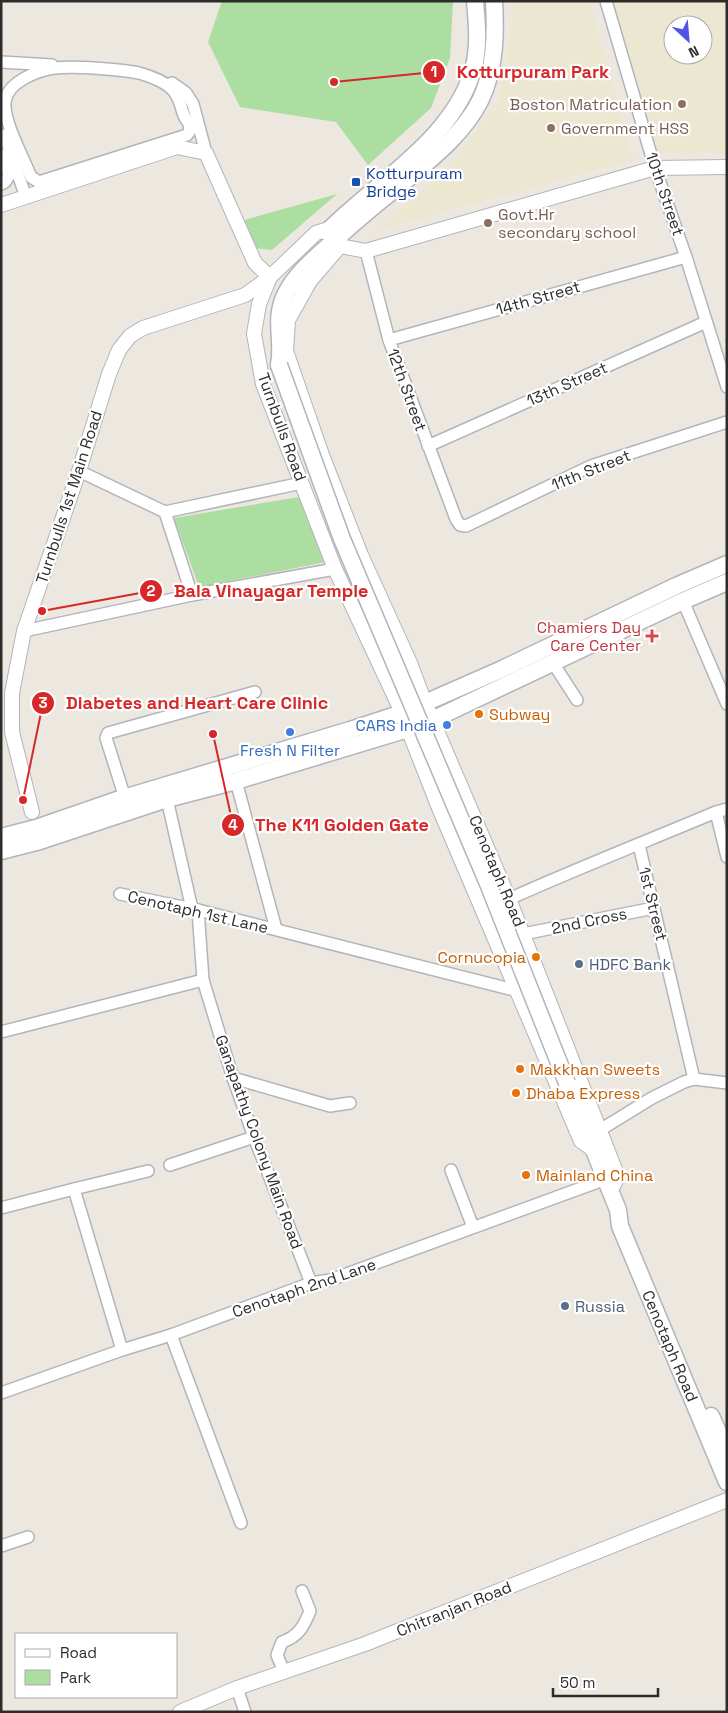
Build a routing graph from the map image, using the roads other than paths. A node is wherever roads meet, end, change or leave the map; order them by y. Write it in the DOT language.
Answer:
graph roads {
  1 [pos="475,1"];
  2 [pos="494,1"];
  3 [pos="606,1"];
  4 [pos="1,62"];
  5 [pos="194,126"];
  6 [pos="4,134"];
  7 [pos="206,153"];
  8 [pos="1,155"];
  9 [pos="727,167"];
  10 [pos="655,168"];
  11 [pos="1,184"];
  12 [pos="42,186"];
  13 [pos="26,197"];
  14 [pos="1,205"];
  15 [pos="337,236"];
  16 [pos="366,251"];
  17 [pos="686,257"];
  18 [pos="270,277"];
  19 [pos="706,322"];
  20 [pos="389,340"];
  21 [pos="727,387"];
  22 [pos="727,422"];
  23 [pos="428,446"];
  24 [pos="79,471"];
  25 [pos="302,483"];
  26 [pos="165,512"];
  27 [pos="460,525"];
  28 [pos="727,564"];
  29 [pos="335,569"];
  30 [pos="727,582"];
  31 [pos="192,595"];
  32 [pos="683,600"];
  33 [pos="24,630"];
  34 [pos="553,662"];
  35 [pos="255,692"];
  36 [pos="424,700"];
  37 [pos="577,700"];
  38 [pos="727,704"];
  39 [pos="400,710"];
  40 [pos="433,723"];
  41 [pos="409,732"];
  42 [pos="236,781"];
  43 [pos="125,798"];
  44 [pos="167,799"];
  45 [pos="722,810"];
  46 [pos="32,812"];
  47 [pos="1,837"];
  48 [pos="639,845"];
  49 [pos="1,851"];
  50 [pos="727,857"];
  51 [pos="120,894"];
  52 [pos="509,899"];
  53 [pos="654,908"];
  54 [pos="195,909"];
  55 [pos="276,929"];
  56 [pos="524,934"];
  57 [pos="203,980"];
  58 [pos="518,991"];
  59 [pos="1,1032"];
  60 [pos="233,1078"];
  61 [pos="694,1079"];
  62 [pos="727,1083"];
  63 [pos="350,1103"];
  64 [pos="600,1130"];
  65 [pos="254,1137"];
  66 [pos="595,1151"];
  67 [pos="170,1165"];
  68 [pos="451,1170"];
  69 [pos="148,1171"];
  70 [pos="608,1185"];
  71 [pos="74,1190"];
  72 [pos="1,1208"];
  73 [pos="618,1210"];
  74 [pos="473,1228"];
  75 [pos="312,1283"];
  76 [pos="170,1334"];
  77 [pos="122,1350"];
  78 [pos="1,1393"];
  79 [pos="727,1452"];
  80 [pos="727,1482"];
  81 [pos="727,1500"];
  82 [pos="241,1523"];
  83 [pos="28,1537"];
  84 [pos="1,1546"];
  85 [pos="302,1591"];
  86 [pos="284,1672"];
  87 [pos="237,1688"];
  88 [pos="180,1712"];
  89 [pos="245,1712"];
  1 -- 15 [label="main road, Turnbulls Road"];
  2 -- 15 [label="main road, Turnbulls Road"];
  3 -- 10 [label="street, 10th Street"];
  4 -- 5 [label="street"];
  5 -- 7 [label="street"];
  5 -- 12 [label="street"];
  5 -- 12 [label="street"];
  6 -- 13 [label="street"];
  7 -- 12 [label="street"];
  7 -- 18 [label="street"];
  8 -- 11 [label="street"];
  9 -- 10 [label="street"];
  10 -- 16 [label="street"];
  10 -- 17 [label="street, 10th Street"];
  12 -- 13 [label="street"];
  13 -- 14 [label="street"];
  15 -- 16 [label="street"];
  15 -- 18 [label="street, Turnbulls Road"];
  15 -- 36 [label="street, Turnbulls Road"];
  15 -- 66 [label="main road, bridge"];
  16 -- 20 [label="street, 12th Street"];
  17 -- 19 [label="street, 10th Street"];
  17 -- 20 [label="street, 14th Street"];
  18 -- 24 [label="street, Turnbulls 1st Main Road"];
  18 -- 25 [label="street, Turnbulls Road"];
  19 -- 21 [label="street, 10th Street"];
  19 -- 23 [label="street, 13th Street"];
  20 -- 23 [label="street, 12th Street"];
  22 -- 27 [label="street, 11th Street"];
  23 -- 27 [label="street, 12th Street"];
  24 -- 26 [label="street"];
  24 -- 33 [label="street, Turnbulls 1st Main Road"];
  25 -- 26 [label="street"];
  25 -- 29 [label="street, Turnbulls Road"];
  26 -- 31 [label="street"];
  28 -- 36 [label="main road"];
  29 -- 31 [label="street"];
  29 -- 39 [label="street, Turnbulls Road"];
  30 -- 32 [label="main road"];
  31 -- 33 [label="street"];
  32 -- 34 [label="main road"];
  32 -- 38 [label="street"];
  33 -- 46 [label="street, Turnbulls 1st Main Road"];
  34 -- 37 [label="street"];
  34 -- 40 [label="main road"];
  35 -- 43 [label="street"];
  36 -- 39 [label="main road"];
  36 -- 40 [label="street, Turnbulls Road"];
  39 -- 41 [label="street, Cenotaph Road"];
  39 -- 43 [label="main road"];
  40 -- 41 [label="main road"];
  40 -- 52 [label="street, Cenotaph Road"];
  41 -- 42 [label="main road"];
  41 -- 58 [label="street, Cenotaph Road"];
  42 -- 44 [label="main road"];
  42 -- 55 [label="street, Cenotaph 1st Lane"];
  43 -- 47 [label="main road"];
  44 -- 49 [label="main road"];
  44 -- 54 [label="street, Ganapathy Colony Main Road"];
  45 -- 48 [label="street"];
  45 -- 50 [label="street"];
  48 -- 52 [label="street"];
  48 -- 53 [label="street, 1st Street"];
  51 -- 54 [label="street, Cenotaph 1st Lane"];
  52 -- 56 [label="street, Cenotaph Road"];
  53 -- 56 [label="street, 2nd Cross"];
  53 -- 61 [label="street, 1st Street"];
  54 -- 55 [label="street, Cenotaph 1st Lane"];
  54 -- 57 [label="street, Ganapathy Colony Main Road"];
  55 -- 58 [label="street, Cenotaph 1st Lane"];
  56 -- 64 [label="street, Cenotaph Road"];
  57 -- 59 [label="street"];
  57 -- 60 [label="street, Ganapathy Colony Main Road"];
  58 -- 66 [label="street, Cenotaph Road"];
  60 -- 63 [label="street"];
  60 -- 65 [label="street, Ganapathy Colony Main Road"];
  61 -- 62 [label="street"];
  61 -- 64 [label="street"];
  64 -- 70 [label="street, Cenotaph Road"];
  65 -- 67 [label="street"];
  65 -- 75 [label="street, Ganapathy Colony Main Road"];
  66 -- 70 [label="main road"];
  68 -- 74 [label="street"];
  69 -- 71 [label="street"];
  70 -- 73 [label="main road, Cenotaph Road"];
  70 -- 74 [label="street, Cenotaph 2nd Lane"];
  71 -- 72 [label="street"];
  71 -- 77 [label="street"];
  73 -- 79 [label="main road, Cenotaph Road"];
  73 -- 80 [label="main road, Cenotaph Road"];
  74 -- 75 [label="street, Cenotaph 2nd Lane"];
  75 -- 76 [label="street, Cenotaph 2nd Lane"];
  76 -- 77 [label="street, Cenotaph 2nd Lane"];
  76 -- 82 [label="street"];
  77 -- 78 [label="street, Cenotaph 2nd Lane"];
  81 -- 86 [label="street, Chitranjan Road"];
  83 -- 84 [label="street"];
  85 -- 86 [label="street"];
  86 -- 87 [label="street, Chitranjan Road"];
  87 -- 88 [label="street, Chitranjan Road"];
  87 -- 89 [label="street"];
}
